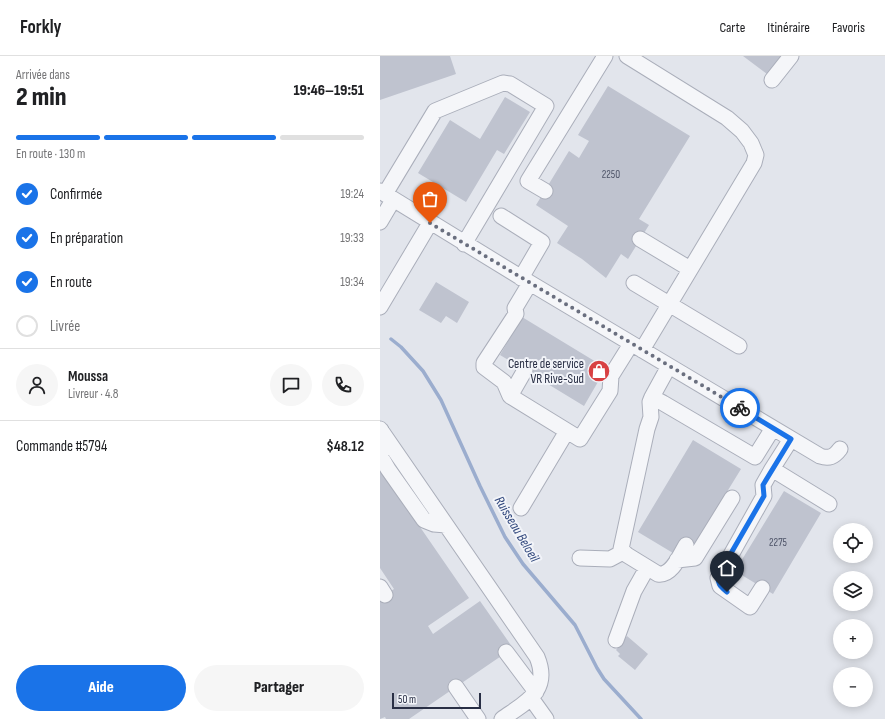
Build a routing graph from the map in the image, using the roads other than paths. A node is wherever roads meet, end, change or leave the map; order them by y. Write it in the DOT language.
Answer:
graph roads {
  1 [pos="605,56"];
  2 [pos="627,56"];
  3 [pos="791,56"];
  4 [pos="772,80"];
  5 [pos="544,191"];
  6 [pos="386,195"];
  7 [pos="501,216"];
  8 [pos="380,222"];
  9 [pos="430,223"];
  10 [pos="640,239"];
  11 [pos="464,244"];
  12 [pos="690,269"];
  13 [pos="525,281"];
  14 [pos="634,283"];
  15 [pos="386,284"];
  16 [pos="669,304"];
  17 [pos="380,306"];
  18 [pos="738,346"];
  19 [pos="636,347"];
  20 [pos="669,366"];
  21 [pos="525,370"];
  22 [pos="510,396"];
  23 [pos="652,397"];
  24 [pos="773,428"];
  25 [pos="380,430"];
  26 [pos="567,431"];
  27 [pos="791,439"];
  28 [pos="840,449"];
  29 [pos="772,469"];
  30 [pos="732,498"];
  31 [pos="829,504"];
  32 [pos="521,508"];
  33 [pos="686,545"];
  34 [pos="623,552"];
  35 [pos="580,558"];
  36 [pos="677,560"];
  37 [pos="647,568"];
  38 [pos="762,588"];
  39 [pos="616,640"];
  40 [pos="506,652"];
  41 [pos="456,687"];
  42 [pos="534,695"];
  43 [pos="478,719"];
  44 [pos="502,719"];
  45 [pos="546,719"];
  1 -- 5 [label="street"];
  2 -- 12 [label="street"];
  3 -- 4 [label="street"];
  6 -- 8 [label="street"];
  6 -- 9 [label="street"];
  6 -- 11 [label="street"];
  7 -- 13 [label="street"];
  9 -- 11 [label="street"];
  9 -- 15 [label="street"];
  10 -- 12 [label="street"];
  11 -- 13 [label="street"];
  12 -- 16 [label="street"];
  13 -- 19 [label="street"];
  13 -- 22 [label="street"];
  14 -- 16 [label="street"];
  15 -- 17 [label="street"];
  16 -- 18 [label="street"];
  16 -- 19 [label="street"];
  19 -- 20 [label="street"];
  19 -- 26 [label="street"];
  20 -- 23 [label="street"];
  20 -- 24 [label="street"];
  21 -- 22 [label="street"];
  22 -- 26 [label="street"];
  23 -- 24 [label="street"];
  23 -- 34 [label="street"];
  24 -- 27 [label="street"];
  25 -- 42 [label="street"];
  26 -- 32 [label="street"];
  27 -- 28 [label="street"];
  27 -- 29 [label="street"];
  29 -- 31 [label="street"];
  29 -- 38 [label="street"];
  30 -- 36 [label="street"];
  33 -- 36 [label="street"];
  34 -- 35 [label="street"];
  34 -- 37 [label="street"];
  36 -- 37 [label="street"];
  37 -- 39 [label="street"];
  40 -- 42 [label="street"];
  41 -- 43 [label="street"];
  42 -- 44 [label="street"];
  42 -- 45 [label="street"];
}
